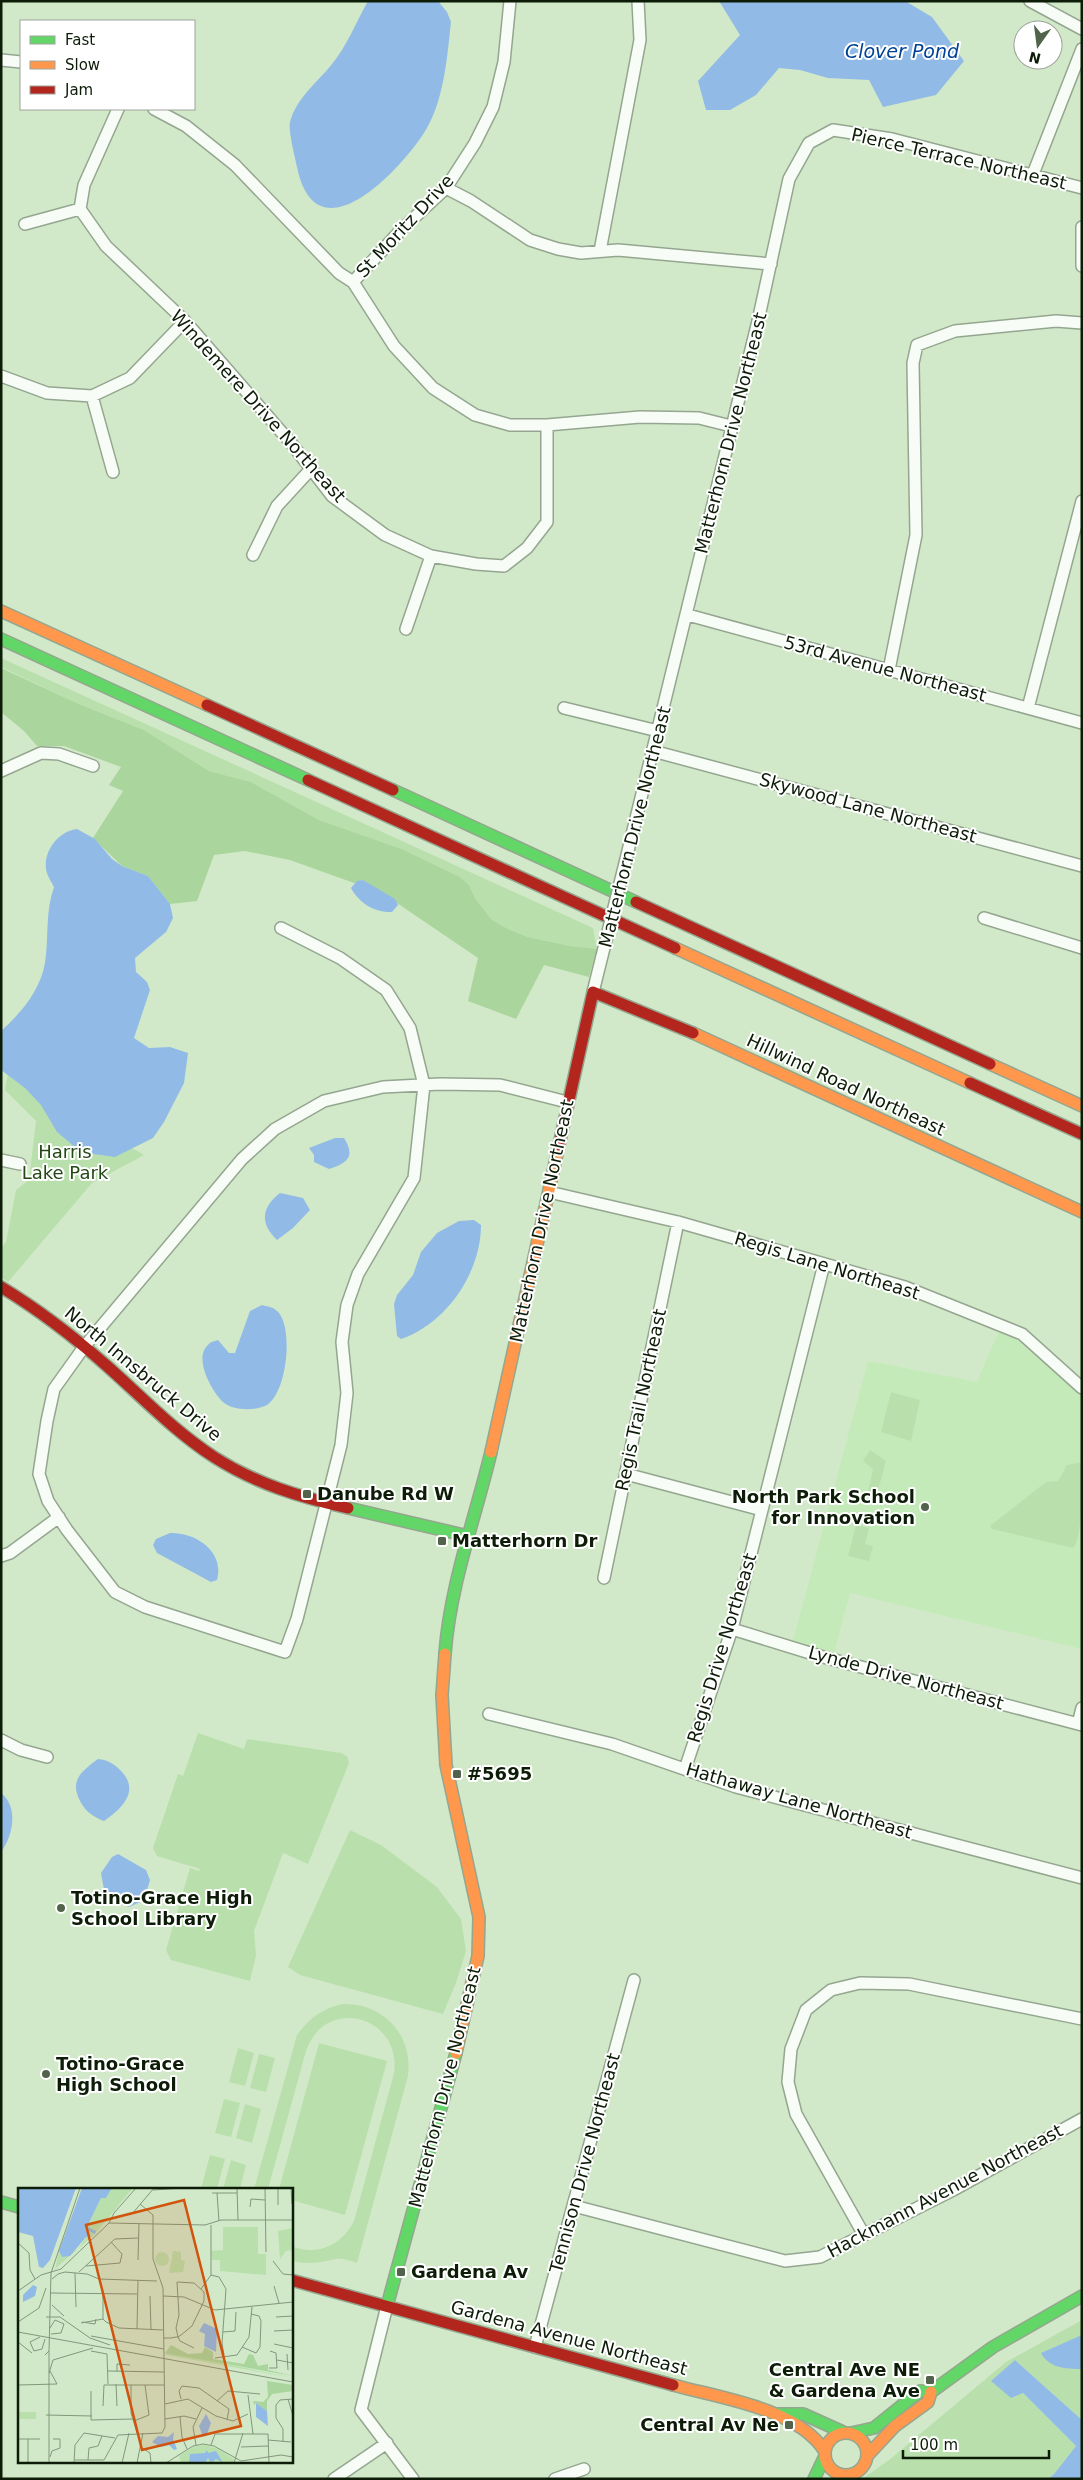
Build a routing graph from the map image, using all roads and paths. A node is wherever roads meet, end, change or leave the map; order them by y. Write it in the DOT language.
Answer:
graph roads {
  1 [pos="510,1"];
  2 [pos="638,1"];
  3 [pos="1030,1"];
  4 [pos="1082,29"];
  5 [pos="1082,49"];
  6 [pos="1,60"];
  7 [pos="20,62"];
  8 [pos="118,110"];
  9 [pos="156,110"];
  10 [pos="809,143"];
  11 [pos="1033,174"];
  12 [pos="446,188"];
  13 [pos="1082,188"];
  14 [pos="80,209"];
  15 [pos="25,224"];
  16 [pos="1082,227"];
  17 [pos="600,251"];
  18 [pos="770,264"];
  19 [pos="1082,266"];
  20 [pos="353,282"];
  21 [pos="185,321"];
  22 [pos="1082,322"];
  23 [pos="1,376"];
  24 [pos="92,396"];
  25 [pos="547,426"];
  26 [pos="731,426"];
  27 [pos="311,469"];
  28 [pos="113,472"];
  29 [pos="1082,500"];
  30 [pos="252,555"];
  31 [pos="431,556"];
  32 [pos="1,611"];
  33 [pos="688,615"];
  34 [pos="406,629"];
  35 [pos="1,639"];
  36 [pos="889,670"];
  37 [pos="564,708"];
  38 [pos="1028,708"];
  39 [pos="1082,723"];
  40 [pos="658,731"];
  41 [pos="653,751"];
  42 [pos="93,766"];
  43 [pos="1,771"];
  44 [pos="1082,866"];
  45 [pos="984,918"];
  46 [pos="281,928"];
  47 [pos="1082,948"];
  48 [pos="808,981"];
  49 [pos="593,992"];
  50 [pos="424,1085"];
  51 [pos="1082,1095"];
  52 [pos="567,1102"];
  53 [pos="1082,1106"];
  54 [pos="1066,1127"];
  55 [pos="1082,1134"];
  56 [pos="1082,1139"];
  57 [pos="1,1160"];
  58 [pos="20,1164"];
  59 [pos="549,1192"];
  60 [pos="1082,1212"];
  61 [pos="678,1222"];
  62 [pos="824,1264"];
  63 [pos="1,1287"];
  64 [pos="84,1347"];
  65 [pos="1082,1388"];
  66 [pos="626,1474"];
  67 [pos="327,1502"];
  68 [pos="762,1510"];
  69 [pos="59,1517"];
  70 [pos="468,1536"];
  71 [pos="1,1556"];
  72 [pos="604,1578"];
  73 [pos="732,1629"];
  74 [pos="1082,1708"];
  75 [pos="489,1714"];
  76 [pos="1080,1725"];
  77 [pos="1,1740"];
  78 [pos="47,1757"];
  79 [pos="686,1770"];
  80 [pos="1082,1878"];
  81 [pos="634,1980"];
  82 [pos="1082,2019"];
  83 [pos="1082,2119"];
  84 [pos="1,2202"];
  85 [pos="574,2206"];
  86 [pos="18,2207"];
  87 [pos="864,2235"];
  88 [pos="292,2280"];
  89 [pos="1082,2296"];
  90 [pos="386,2306"];
  91 [pos="535,2346"];
  92 [pos="931,2392"];
  93 [pos="778,2414"];
  94 [pos="847,2433"];
  95 [pos="387,2443"];
  96 [pos="824,2454"];
  97 [pos="867,2456"];
  98 [pos="584,2469"];
  99 [pos="838,2477"];
  100 [pos="334,2479"];
  101 [pos="413,2479"];
  102 [pos="555,2479"];
  103 [pos="814,2479"];
  1 -- 12 [label="street, St Moritz Drive"];
  2 -- 17 [label="street"];
  3 -- 4 [label="street"];
  5 -- 11 [label="street"];
  6 -- 7 [label="street"];
  8 -- 14 [label="street"];
  9 -- 20 [label="street"];
  10 -- 11 [label="street, Pierce Terrace Northeast"];
  10 -- 18 [label="street, Matterhorn Drive Northeast"];
  11 -- 13 [label="street, Pierce Terrace Northeast"];
  12 -- 17 [label="street"];
  12 -- 20 [label="street, St Moritz Drive"];
  14 -- 15 [label="street"];
  14 -- 21 [label="street, Windemere Drive Northeast"];
  16 -- 19 [label="street"];
  17 -- 18 [label="street"];
  18 -- 26 [label="street, Matterhorn Drive Northeast"];
  20 -- 25 [label="street"];
  21 -- 24 [label="street"];
  21 -- 27 [label="street, Windemere Drive Northeast"];
  22 -- 36 [label="street"];
  23 -- 24 [label="street"];
  24 -- 28 [label="street"];
  25 -- 26 [label="street"];
  25 -- 31 [label="street, Windemere Drive Northeast"];
  26 -- 33 [label="street, Matterhorn Drive Northeast"];
  27 -- 30 [label="street"];
  27 -- 31 [label="street, Windemere Drive Northeast"];
  29 -- 38 [label="street"];
  31 -- 34 [label="street"];
  32 -- 48 [label="main road"];
  33 -- 36 [label="street, 53rd Avenue Northeast"];
  33 -- 40 [label="street, Matterhorn Drive Northeast"];
  35 -- 54 [label="main road"];
  36 -- 38 [label="street, 53rd Avenue Northeast"];
  37 -- 40 [label="street"];
  38 -- 39 [label="street, 53rd Avenue Northeast"];
  40 -- 41 [label="street, Matterhorn Drive Northeast"];
  41 -- 44 [label="street, Skywood Lane Northeast"];
  41 -- 49 [label="street, Matterhorn Drive Northeast, bridge"];
  42 -- 43 [label="street"];
  45 -- 47 [label="street"];
  46 -- 50 [label="street"];
  48 -- 51 [label="main road"];
  48 -- 53 [label="main road"];
  49 -- 52 [label="main road, Matterhorn Drive Northeast"];
  49 -- 60 [label="main road, Hillwind Road Northeast"];
  50 -- 52 [label="street"];
  50 -- 64 [label="street"];
  50 -- 67 [label="street"];
  52 -- 59 [label="main road, Matterhorn Drive Northeast"];
  54 -- 55 [label="main road"];
  54 -- 56 [label="main road"];
  57 -- 58 [label="street"];
  59 -- 61 [label="street, Regis Lane Northeast"];
  59 -- 70 [label="main road, Matterhorn Drive Northeast"];
  61 -- 62 [label="street, Regis Lane Northeast"];
  61 -- 66 [label="street, Regis Trail Northeast"];
  62 -- 65 [label="street, Regis Lane Northeast"];
  62 -- 68 [label="street, Regis Drive Northeast"];
  63 -- 64 [label="main road, North Innsbruck Drive"];
  64 -- 67 [label="main road, North Innsbruck Drive"];
  64 -- 69 [label="street"];
  66 -- 68 [label="street"];
  66 -- 72 [label="street, Regis Trail Northeast"];
  67 -- 69 [label="street"];
  67 -- 70 [label="main road, North Innsbruck Drive"];
  68 -- 73 [label="street, Regis Drive Northeast"];
  69 -- 71 [label="street"];
  70 -- 90 [label="main road, Matterhorn Drive Northeast"];
  73 -- 76 [label="street, Lynde Drive Northeast"];
  73 -- 79 [label="street, Regis Drive Northeast"];
  74 -- 76 [label="street"];
  75 -- 79 [label="street, Hathaway Lane Northeast"];
  77 -- 78 [label="street"];
  79 -- 80 [label="street, Hathaway Lane Northeast"];
  81 -- 85 [label="street, Tennison Drive Northeast"];
  82 -- 87 [label="street"];
  83 -- 87 [label="street, Hackmann Avenue Northeast"];
  84 -- 86 [label="main road"];
  85 -- 87 [label="street, Hackmann Avenue Northeast"];
  85 -- 91 [label="street, Tennison Drive Northeast"];
  88 -- 90 [label="main road, Gardena Avenue Northeast"];
  89 -- 92 [label="main road"];
  90 -- 91 [label="main road, Gardena Avenue Northeast"];
  90 -- 95 [label="street"];
  91 -- 93 [label="main road, Gardena Avenue Northeast"];
  92 -- 94 [label="main road"];
  92 -- 97 [label="main road"];
  93 -- 94 [label="main road"];
  93 -- 96 [label="main road, Gardena Avenue Northeast"];
  94 -- 96 [label="main road"];
  94 -- 97 [label="main road"];
  95 -- 100 [label="street"];
  95 -- 101 [label="street"];
  96 -- 99 [label="main road"];
  96 -- 103 [label="main road"];
  97 -- 99 [label="main road"];
  98 -- 102 [label="street"];
}
